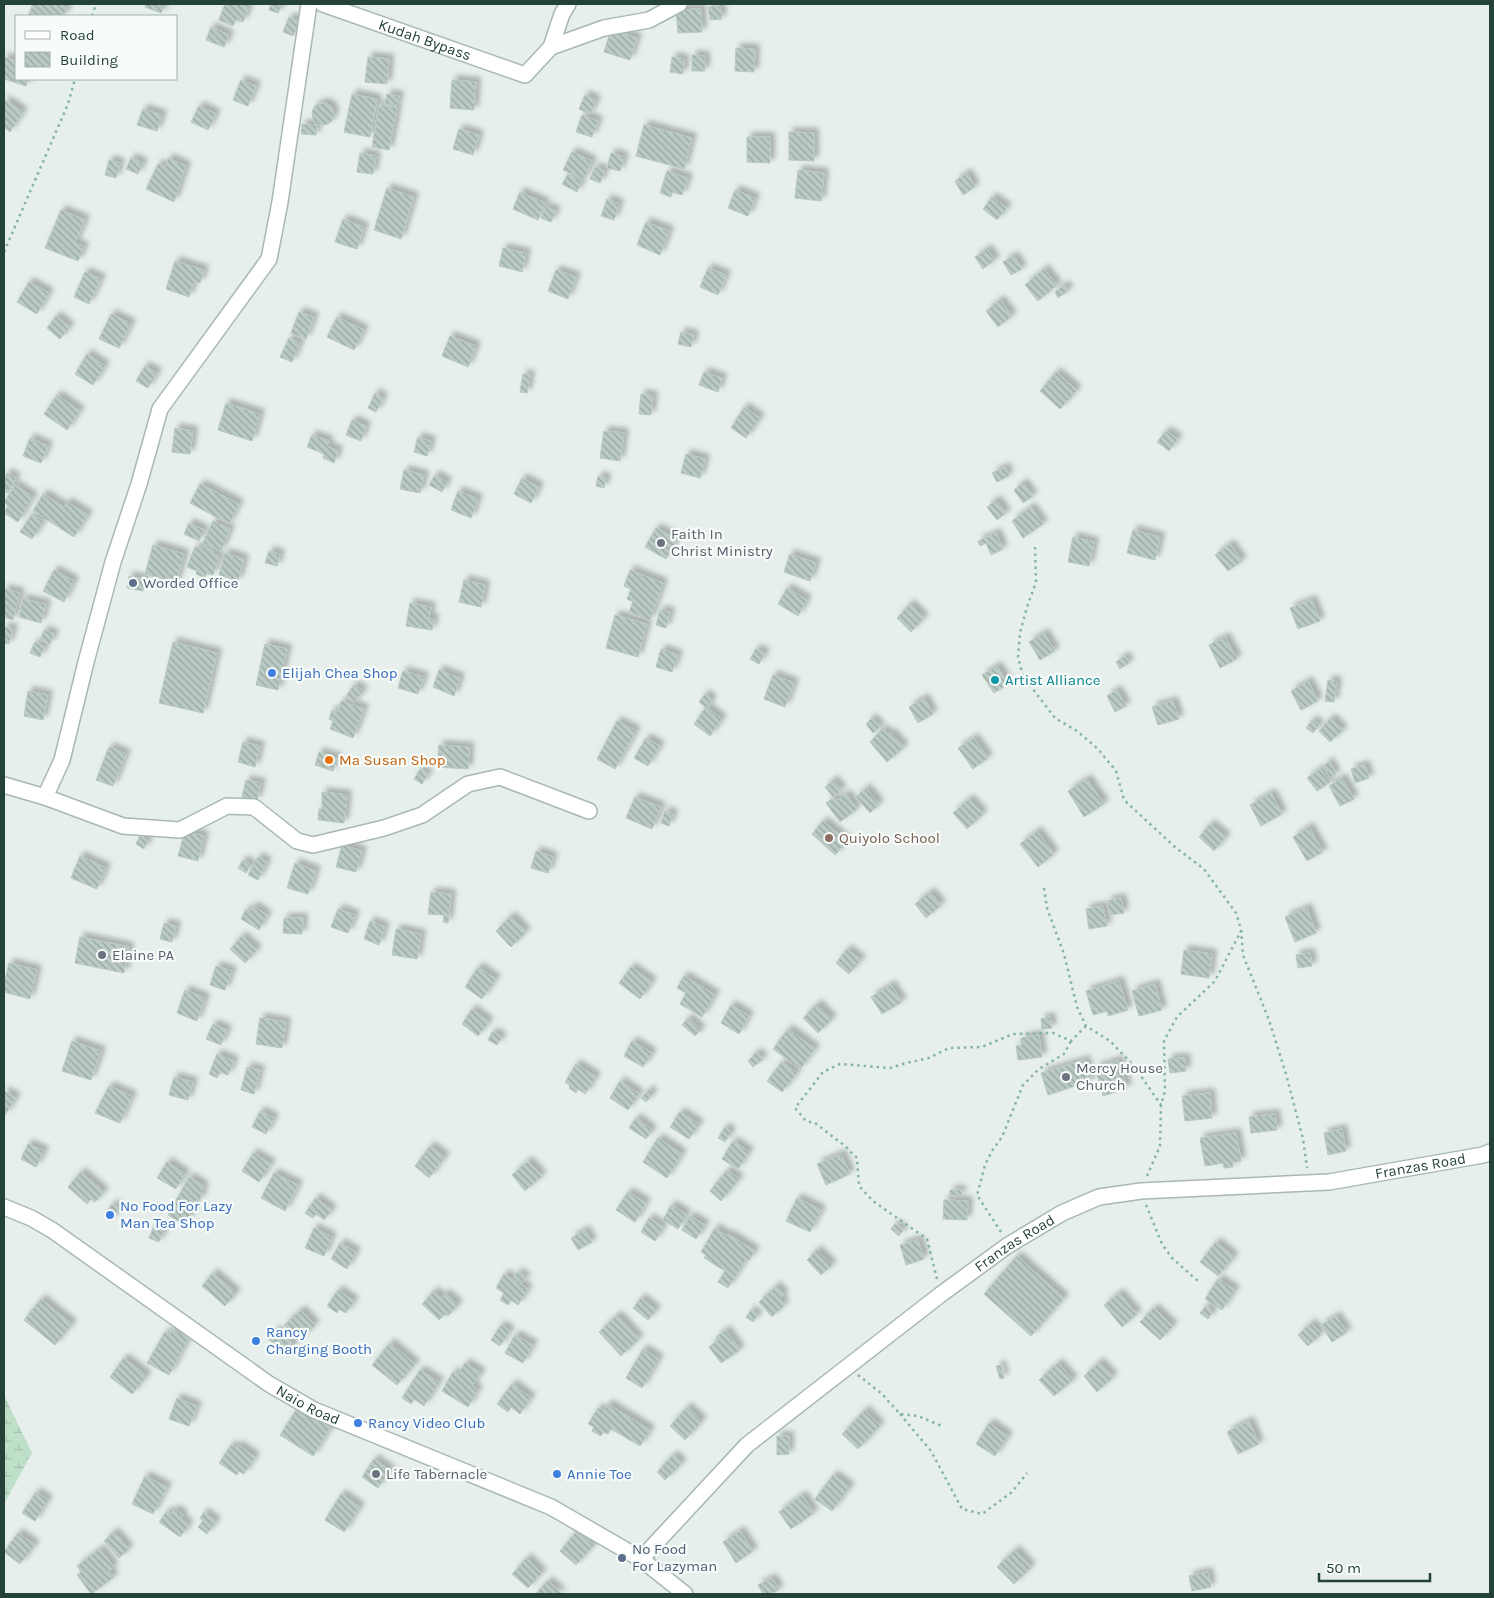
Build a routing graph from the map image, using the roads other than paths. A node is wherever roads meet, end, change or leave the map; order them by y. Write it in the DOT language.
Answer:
graph roads {
  1 [pos="309,4"];
  2 [pos="323,4"];
  3 [pos="568,4"];
  4 [pos="679,4"];
  5 [pos="551,46"];
  6 [pos="4,785"];
  7 [pos="45,797"];
  8 [pos="589,811"];
  9 [pos="1490,1152"];
  10 [pos="4,1207"];
  11 [pos="641,1559"];
  12 [pos="685,1594"];
  1 -- 7 [label="street"];
  2 -- 5 [label="street, Kudah Bypass"];
  3 -- 5 [label="street"];
  4 -- 5 [label="street"];
  6 -- 7 [label="street"];
  7 -- 8 [label="street"];
  9 -- 11 [label="street, Franzas Road"];
  10 -- 11 [label="street, Naio Road"];
  11 -- 12 [label="street, Naio Road"];
}
